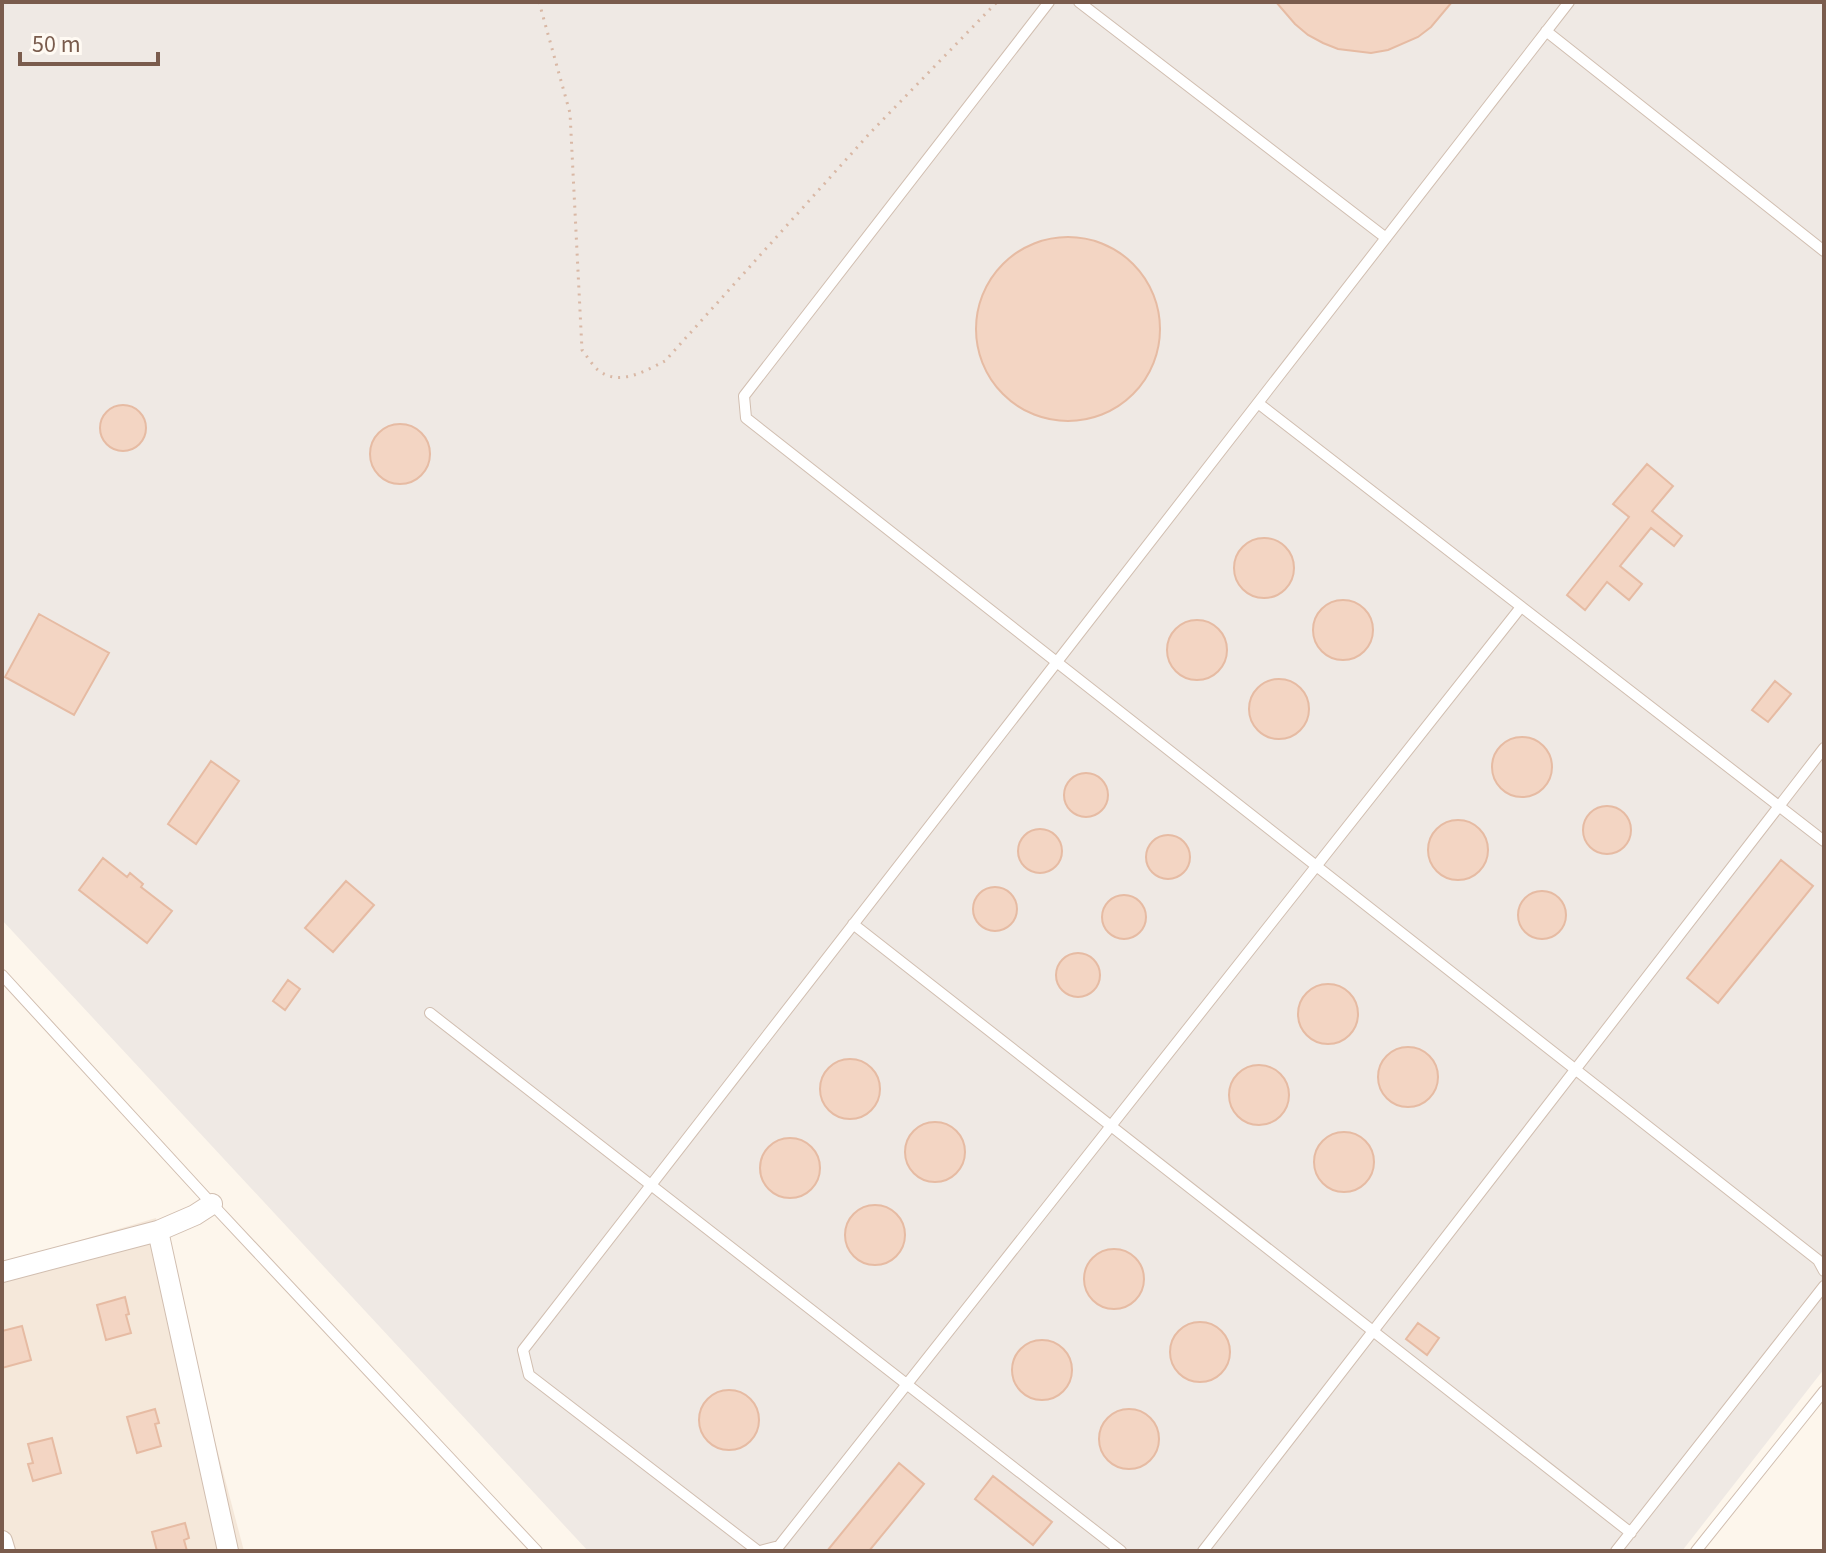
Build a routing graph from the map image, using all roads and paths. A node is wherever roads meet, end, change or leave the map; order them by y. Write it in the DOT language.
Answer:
graph roads {
  1 [pos="539,2"];
  2 [pos="997,2"];
  3 [pos="1049,2"];
  4 [pos="1079,2"];
  5 [pos="1569,2"];
  6 [pos="1546,31"];
  7 [pos="1386,238"];
  8 [pos="1824,251"];
  9 [pos="1258,403"];
  10 [pos="1521,607"];
  11 [pos="1057,662"];
  12 [pos="1824,748"];
  13 [pos="1779,806"];
  14 [pos="1824,841"];
  15 [pos="1316,866"];
  16 [pos="853,924"];
  17 [pos="2,975"];
  18 [pos="430,1013"];
  19 [pos="1575,1069"];
  20 [pos="1111,1126"];
  21 [pos="651,1185"];
  22 [pos="212,1204"];
  23 [pos="158,1231"];
  24 [pos="1824,1271"];
  25 [pos="2,1272"];
  26 [pos="1824,1286"];
  27 [pos="1373,1331"];
  28 [pos="907,1384"];
  29 [pos="1824,1391"];
  30 [pos="1631,1533"];
  31 [pos="2,1541"];
  32 [pos="5,1551"];
  33 [pos="228,1551"];
  34 [pos="537,1551"];
  35 [pos="759,1551"];
  36 [pos="1121,1551"];
  37 [pos="1203,1551"];
  38 [pos="1616,1551"];
  39 [pos="1696,1551"];
  1 -- 2 [label="path"];
  3 -- 11 [label="lane"];
  4 -- 7 [label="lane"];
  5 -- 6 [label="lane"];
  6 -- 7 [label="lane"];
  6 -- 8 [label="lane"];
  7 -- 9 [label="lane"];
  9 -- 10 [label="lane"];
  9 -- 11 [label="lane"];
  10 -- 13 [label="lane"];
  10 -- 15 [label="lane"];
  11 -- 15 [label="lane"];
  11 -- 16 [label="lane"];
  12 -- 13 [label="lane"];
  13 -- 14 [label="lane"];
  13 -- 19 [label="lane"];
  15 -- 19 [label="lane"];
  15 -- 20 [label="lane"];
  16 -- 20 [label="lane"];
  16 -- 21 [label="lane"];
  17 -- 22 [label="lane"];
  18 -- 21 [label="lane"];
  19 -- 24 [label="lane"];
  19 -- 27 [label="lane"];
  20 -- 27 [label="lane"];
  20 -- 28 [label="lane"];
  21 -- 28 [label="lane"];
  21 -- 35 [label="lane"];
  22 -- 23 [label="street"];
  22 -- 34 [label="lane"];
  23 -- 25 [label="street"];
  23 -- 33 [label="street"];
  26 -- 30 [label="lane"];
  27 -- 30 [label="lane"];
  27 -- 37 [label="lane"];
  28 -- 35 [label="lane"];
  28 -- 36 [label="lane"];
  29 -- 39 [label="lane"];
  30 -- 38 [label="lane"];
  31 -- 32 [label="street"];
}
